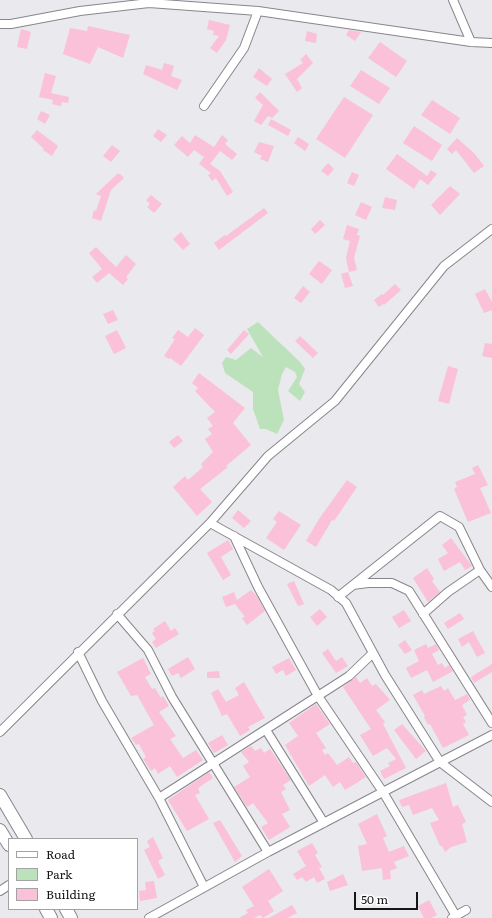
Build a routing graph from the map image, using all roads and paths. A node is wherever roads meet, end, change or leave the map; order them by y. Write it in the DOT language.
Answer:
graph roads {
  1 [pos="453,0"];
  2 [pos="258,11"];
  3 [pos="0,24"];
  4 [pos="471,42"];
  5 [pos="492,43"];
  6 [pos="204,106"];
  7 [pos="492,229"];
  8 [pos="210,523"];
  9 [pos="234,536"];
  10 [pos="480,570"];
  11 [pos="352,585"];
  12 [pos="492,587"];
  13 [pos="338,597"];
  14 [pos="117,614"];
  15 [pos="423,614"];
  16 [pos="78,652"];
  17 [pos="373,653"];
  18 [pos="318,696"];
  19 [pos="492,723"];
  20 [pos="266,730"];
  21 [pos="0,732"];
  22 [pos="492,735"];
  23 [pos="440,762"];
  24 [pos="213,763"];
  25 [pos="383,792"];
  26 [pos="0,795"];
  27 [pos="159,798"];
  28 [pos="492,802"];
  29 [pos="324,822"];
  30 [pos="0,830"];
  31 [pos="25,838"];
  32 [pos="8,843"];
  33 [pos="268,852"];
  34 [pos="204,887"];
  35 [pos="466,910"];
  36 [pos="454,917"];
  37 [pos="149,918"];
  1 -- 4 [label="street"];
  2 -- 3 [label="street"];
  2 -- 4 [label="street"];
  2 -- 6 [label="street"];
  4 -- 5 [label="street"];
  7 -- 8 [label="street"];
  8 -- 9 [label="street"];
  8 -- 14 [label="street"];
  9 -- 13 [label="street"];
  9 -- 18 [label="street"];
  10 -- 11 [label="street"];
  10 -- 12 [label="street"];
  10 -- 15 [label="street"];
  11 -- 13 [label="street"];
  11 -- 15 [label="street"];
  13 -- 17 [label="street"];
  14 -- 16 [label="street"];
  14 -- 24 [label="street"];
  15 -- 19 [label="street"];
  16 -- 21 [label="street"];
  16 -- 27 [label="street"];
  17 -- 18 [label="street"];
  17 -- 23 [label="street"];
  18 -- 20 [label="street"];
  18 -- 25 [label="street"];
  20 -- 24 [label="street"];
  20 -- 29 [label="street"];
  22 -- 23 [label="street"];
  23 -- 25 [label="street"];
  23 -- 28 [label="street"];
  24 -- 27 [label="street"];
  24 -- 33 [label="street"];
  25 -- 29 [label="street"];
  25 -- 36 [label="street"];
  26 -- 31 [label="highway"];
  27 -- 34 [label="street"];
  29 -- 33 [label="street"];
  30 -- 32 [label="highway"];
  33 -- 34 [label="street"];
  34 -- 37 [label="street"];
  35 -- 36 [label="street"];
}
